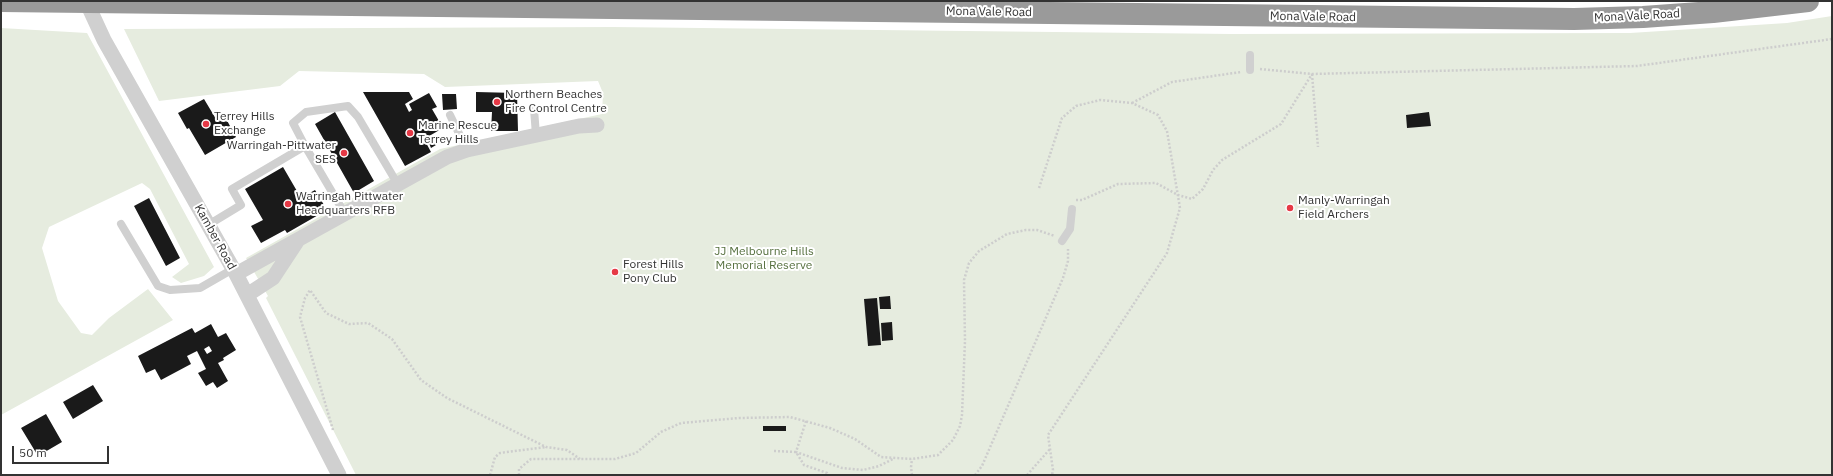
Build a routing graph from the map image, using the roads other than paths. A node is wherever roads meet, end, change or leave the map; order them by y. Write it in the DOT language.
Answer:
graph roads {
  1 [pos="1,1"];
  2 [pos="1808,1"];
  3 [pos="86,2"];
  4 [pos="1250,55"];
  5 [pos="1250,70"];
  6 [pos="534,109"];
  7 [pos="450,115"];
  8 [pos="597,125"];
  9 [pos="536,136"];
  10 [pos="305,146"];
  11 [pos="467,150"];
  12 [pos="397,183"];
  13 [pos="1072,209"];
  14 [pos="345,214"];
  15 [pos="121,224"];
  16 [pos="208,225"];
  17 [pos="299,239"];
  18 [pos="1062,241"];
  19 [pos="234,272"];
  20 [pos="247,295"];
  21 [pos="339,475"];
  1 -- 3 [label="highway, Mona Vale Road"];
  2 -- 3 [label="highway, Mona Vale Road"];
  3 -- 16 [label="street, Kamber Road"];
  4 -- 5 [label="lane"];
  6 -- 9 [label="lane"];
  7 -- 11 [label="lane"];
  8 -- 9 [label="street"];
  9 -- 11 [label="street"];
  10 -- 12 [label="lane"];
  10 -- 14 [label="lane"];
  10 -- 16 [label="lane"];
  11 -- 12 [label="street"];
  12 -- 14 [label="street"];
  13 -- 18 [label="lane"];
  14 -- 17 [label="street"];
  15 -- 19 [label="lane"];
  16 -- 19 [label="street, Kamber Road"];
  17 -- 19 [label="street"];
  17 -- 20 [label="street"];
  19 -- 20 [label="street, Kamber Road"];
  20 -- 21 [label="street, Kamber Road"];
}
